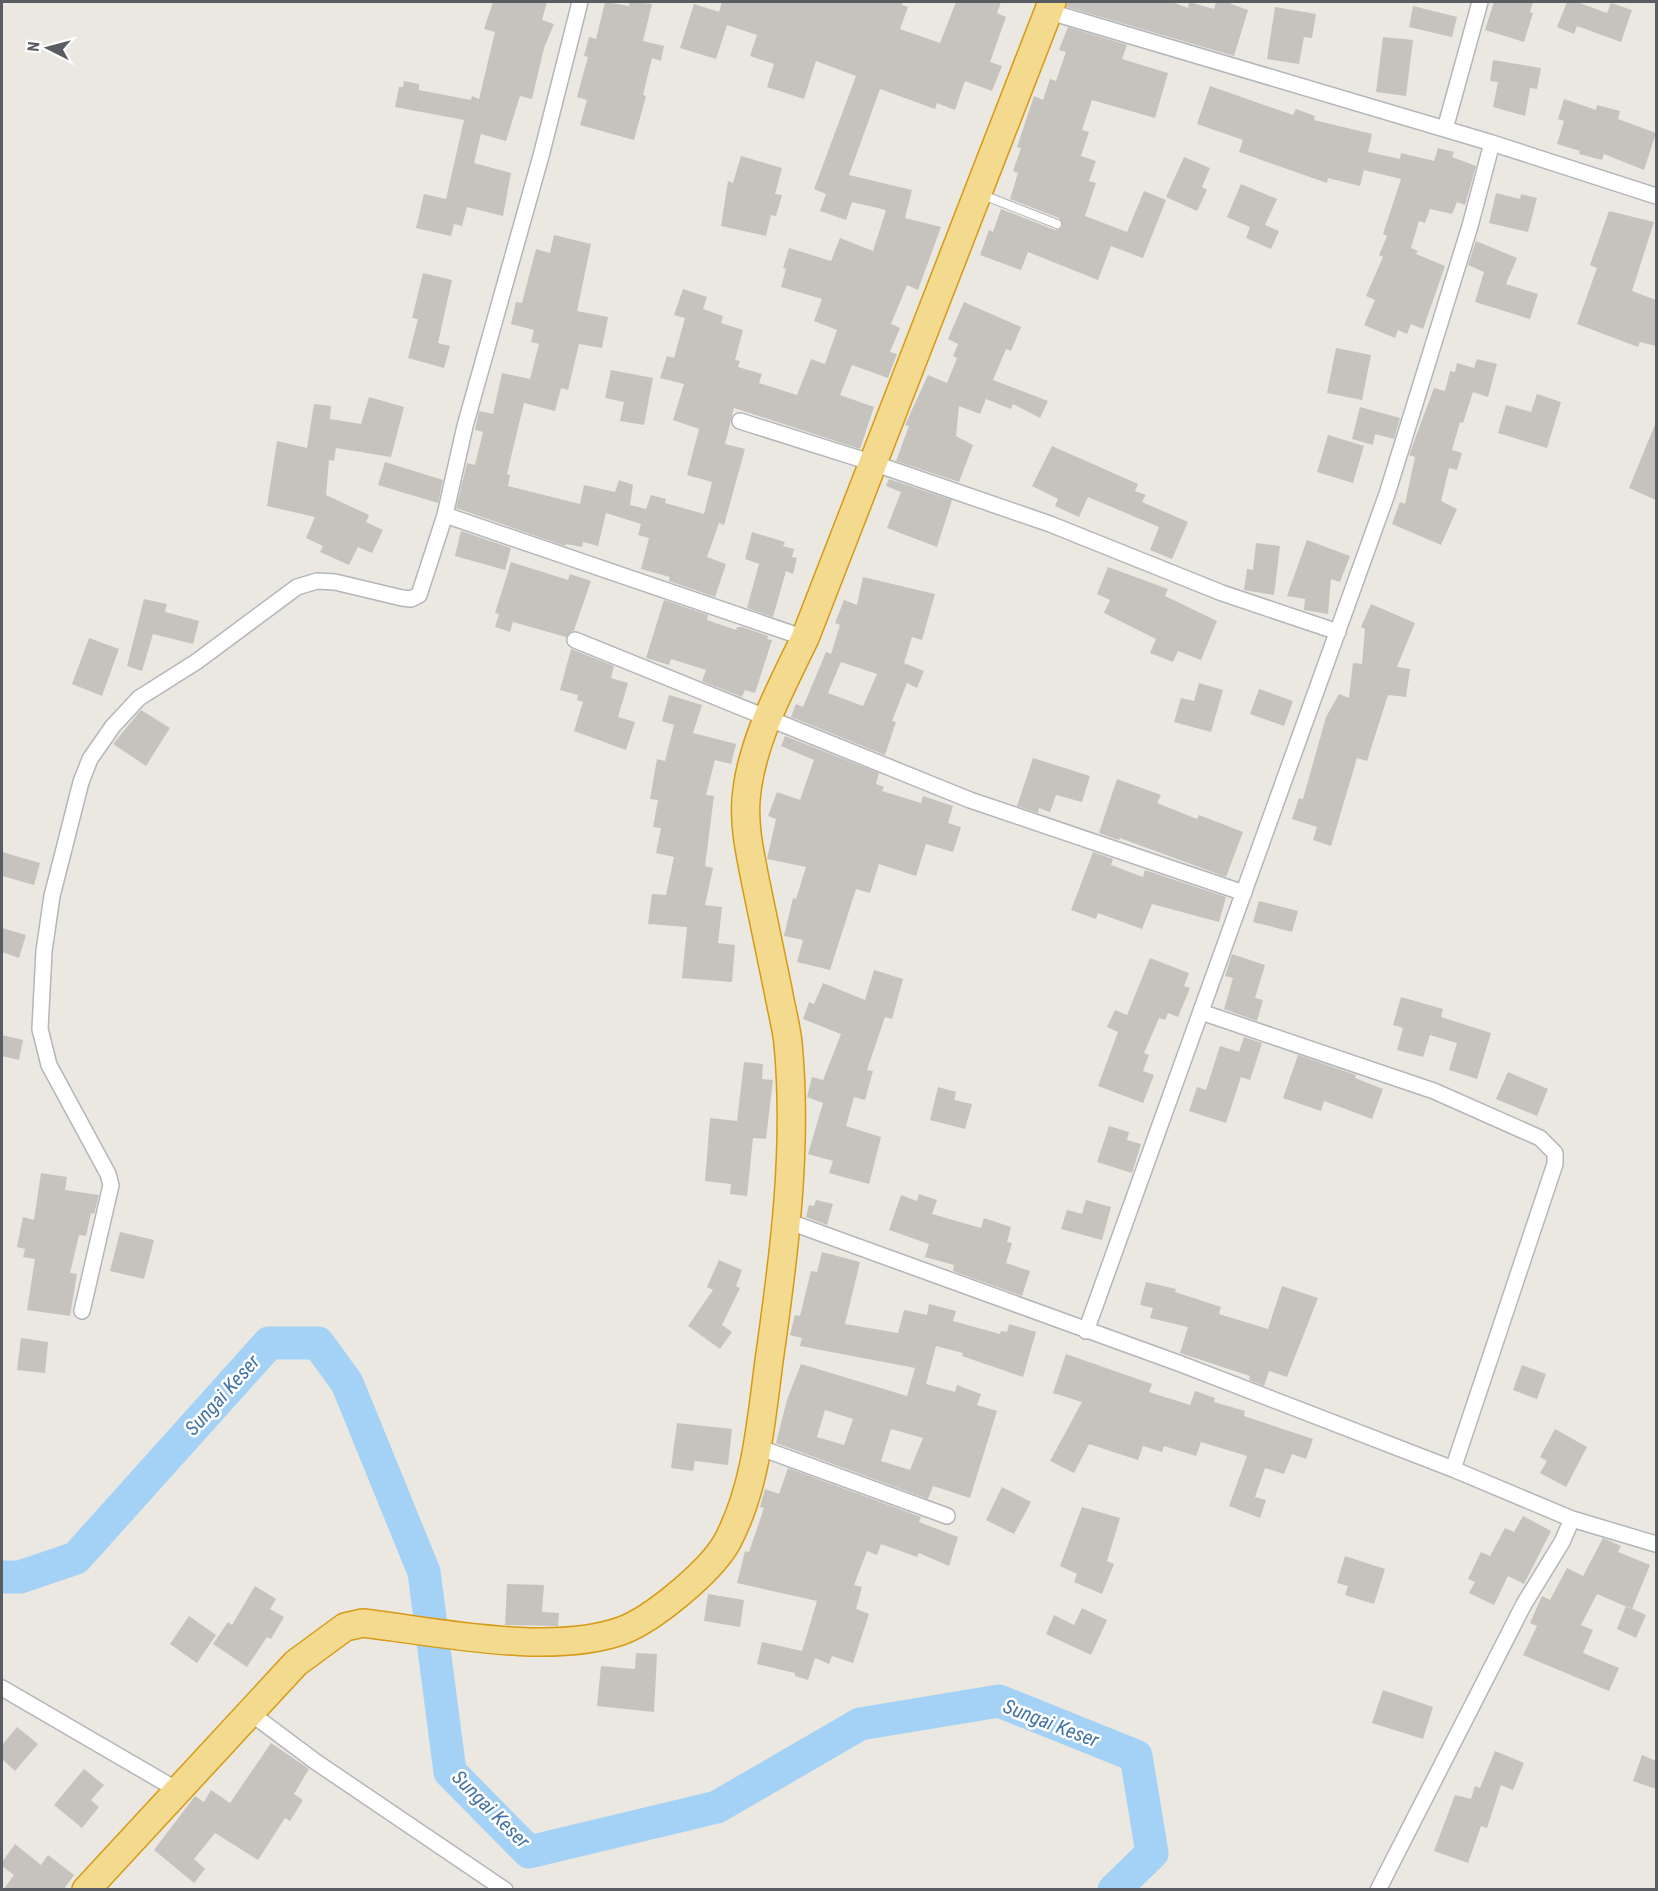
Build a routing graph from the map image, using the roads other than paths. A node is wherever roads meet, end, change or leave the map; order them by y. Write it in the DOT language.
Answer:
graph roads {
  1 [pos="580,2"];
  2 [pos="1480,2"];
  3 [pos="1049,6"];
  4 [pos="1445,129"];
  5 [pos="1492,143"];
  6 [pos="977,192"];
  7 [pos="1656,196"];
  8 [pos="1057,224"];
  9 [pos="740,421"];
  10 [pos="873,463"];
  11 [pos="445,515"];
  12 [pos="1338,632"];
  13 [pos="806,638"];
  14 [pos="575,640"];
  15 [pos="769,718"];
  16 [pos="1244,893"];
  17 [pos="1202,1012"];
  18 [pos="787,1221"];
  19 [pos="82,1311"];
  20 [pos="1086,1330"];
  21 [pos="758,1447"];
  22 [pos="1453,1469"];
  23 [pos="947,1515"];
  24 [pos="1572,1519"];
  25 [pos="1656,1544"];
  26 [pos="2,1688"];
  27 [pos="249,1712"];
  28 [pos="179,1791"];
  29 [pos="86,1890"];
  30 [pos="504,1890"];
  31 [pos="1378,1890"];
  1 -- 11 [label="street"];
  2 -- 4 [label="street"];
  3 -- 4 [label="street"];
  3 -- 6 [label="highway"];
  4 -- 5 [label="street"];
  5 -- 7 [label="street"];
  5 -- 12 [label="street"];
  6 -- 8 [label="lane"];
  6 -- 10 [label="highway"];
  9 -- 10 [label="street"];
  10 -- 12 [label="street"];
  10 -- 13 [label="highway"];
  11 -- 13 [label="street"];
  11 -- 19 [label="street"];
  12 -- 16 [label="street"];
  13 -- 15 [label="highway"];
  14 -- 15 [label="street"];
  15 -- 16 [label="street"];
  15 -- 18 [label="highway"];
  16 -- 17 [label="street"];
  17 -- 20 [label="street"];
  17 -- 22 [label="street"];
  18 -- 20 [label="street"];
  18 -- 21 [label="highway"];
  20 -- 22 [label="street"];
  21 -- 23 [label="street"];
  21 -- 27 [label="highway"];
  22 -- 24 [label="street"];
  24 -- 25 [label="street"];
  24 -- 31 [label="street"];
  26 -- 28 [label="street"];
  27 -- 28 [label="highway"];
  27 -- 30 [label="street"];
  28 -- 29 [label="highway"];
}
